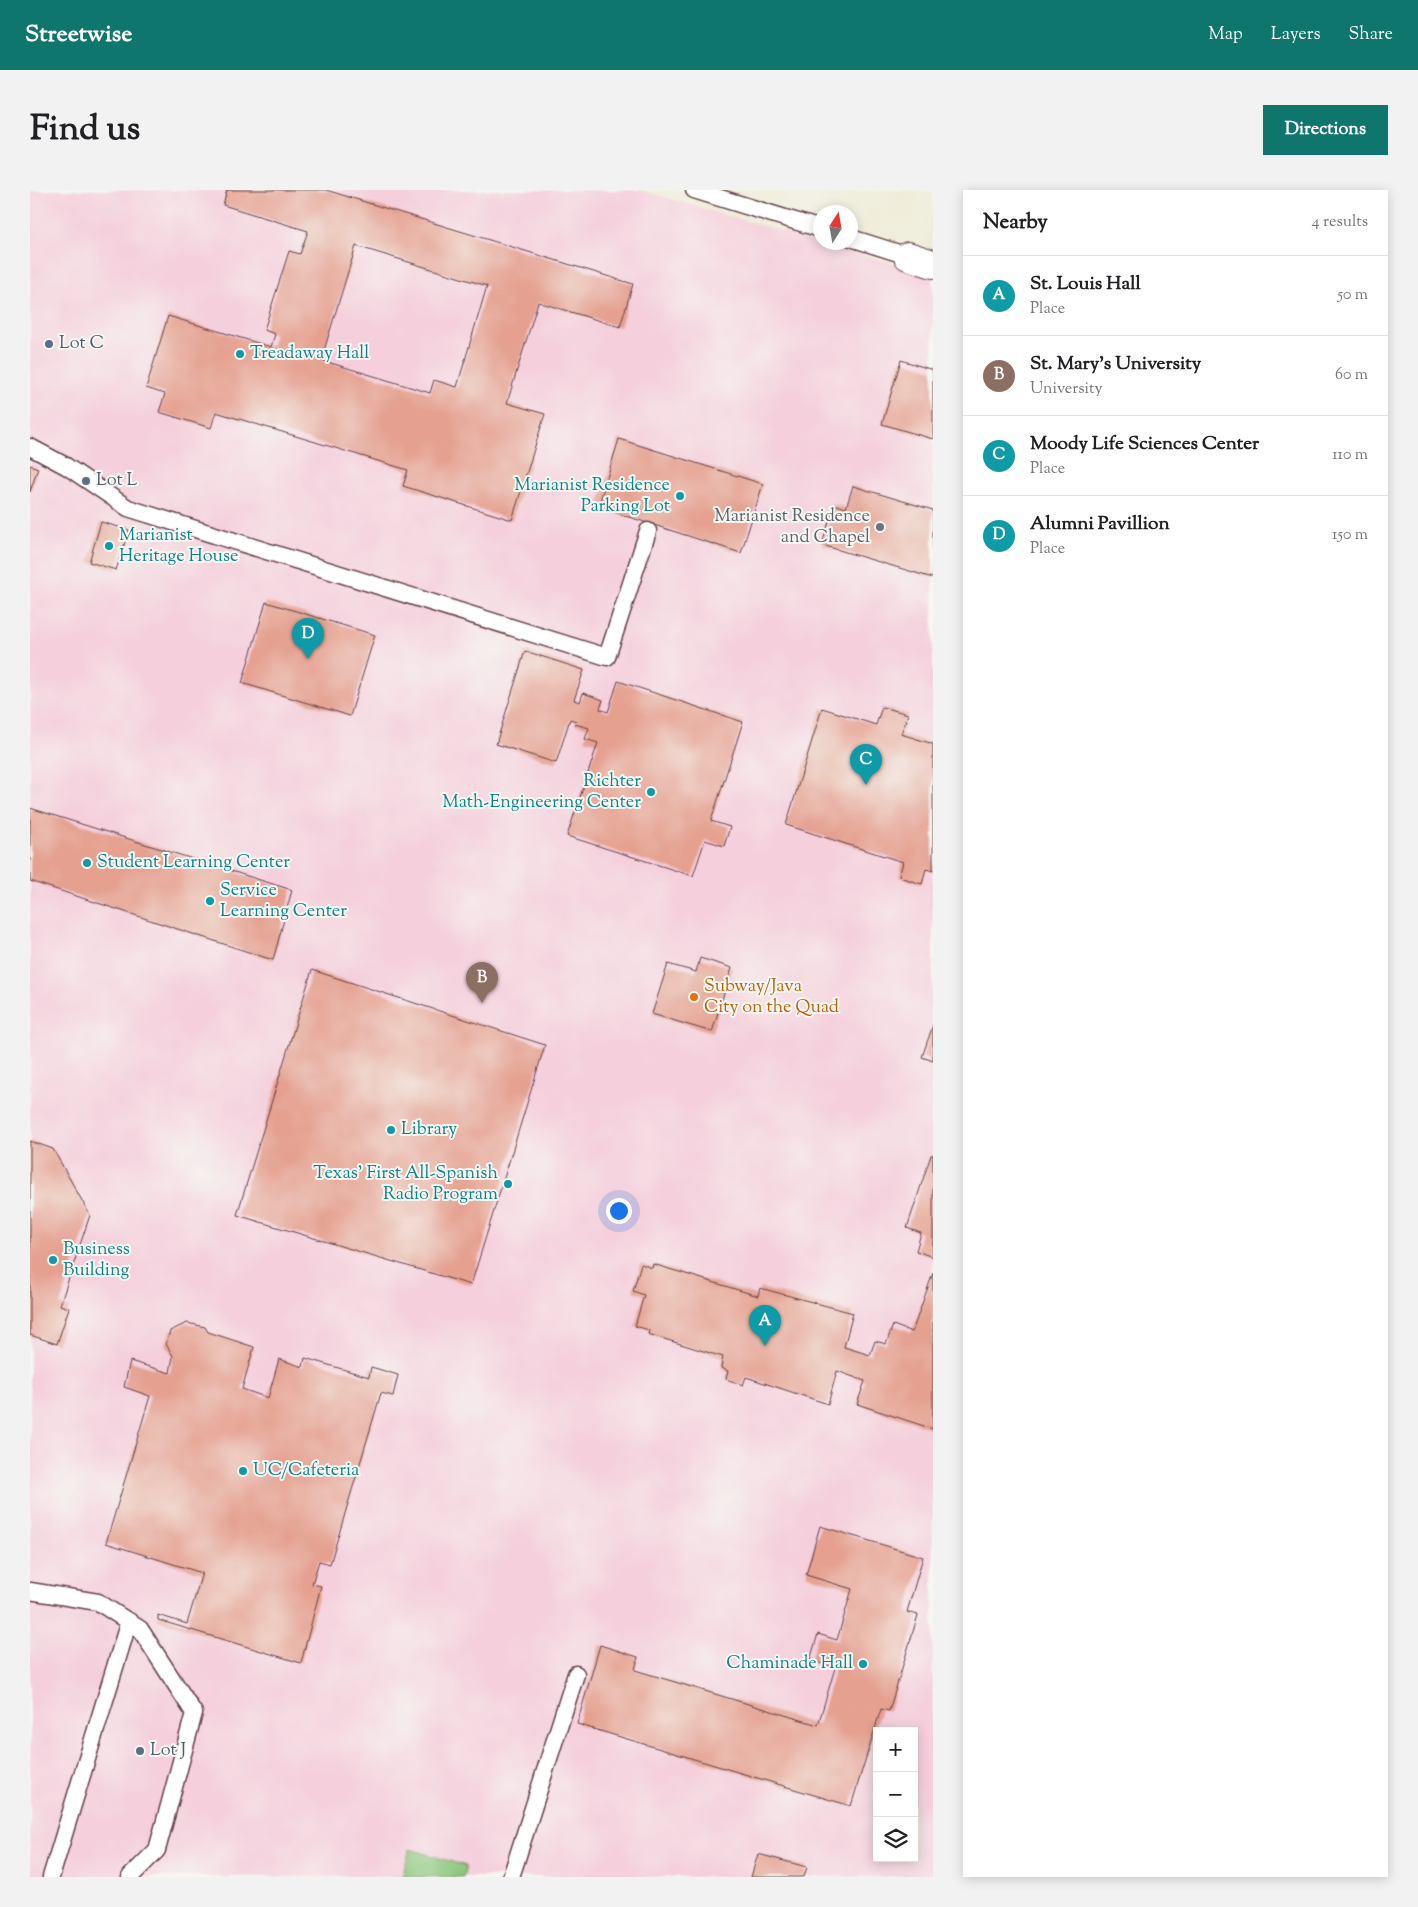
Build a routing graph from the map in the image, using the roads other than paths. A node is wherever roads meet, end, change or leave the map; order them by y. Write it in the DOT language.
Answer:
graph roads {
  1 [pos="694,190"];
  2 [pos="813,227"];
  3 [pos="858,241"];
  4 [pos="920,260"];
  5 [pos="30,447"];
  6 [pos="648,531"];
  7 [pos="30,1591"];
  8 [pos="129,1621"];
  9 [pos="576,1674"];
  10 [pos="51,1877"];
  11 [pos="130,1877"];
  12 [pos="511,1877"];
  1 -- 2 [label="lane"];
  3 -- 4 [label="lane"];
  5 -- 6 [label="lane"];
  7 -- 8 [label="lane"];
  8 -- 10 [label="lane"];
  8 -- 11 [label="lane"];
  9 -- 12 [label="lane"];
}
